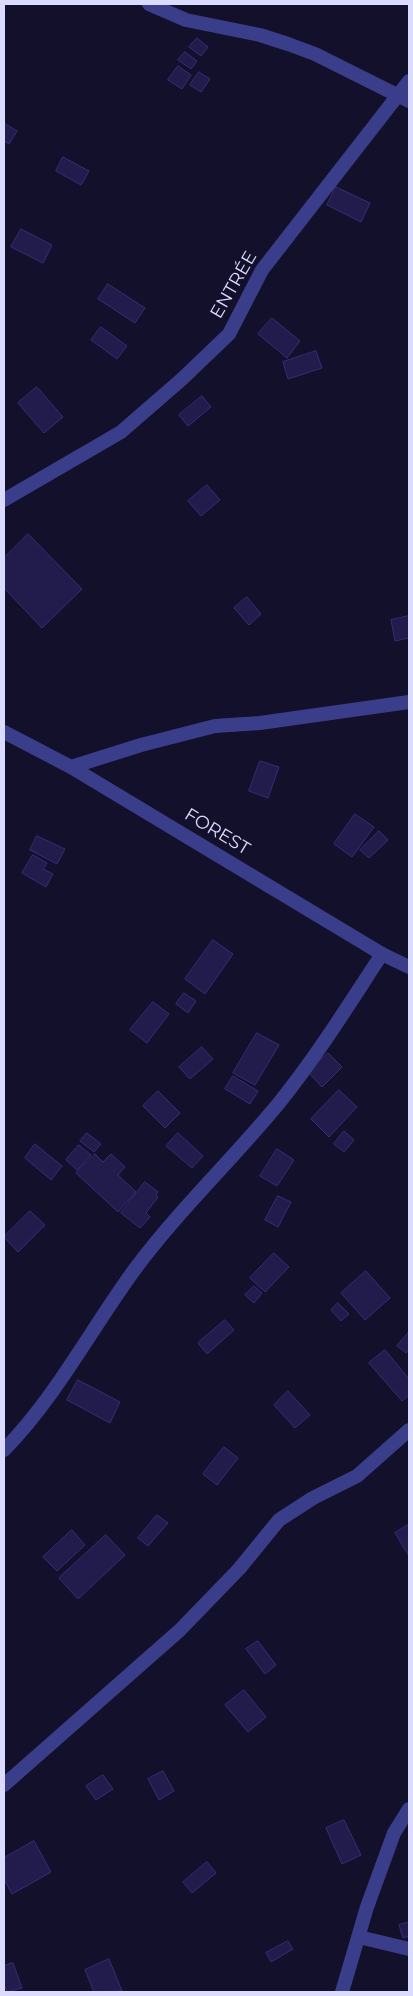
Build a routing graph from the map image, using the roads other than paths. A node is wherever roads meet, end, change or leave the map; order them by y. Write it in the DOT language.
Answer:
graph roads {
  1 [pos="149,4"];
  2 [pos="409,81"];
  3 [pos="404,98"];
  4 [pos="4,500"];
  5 [pos="409,702"];
  6 [pos="4,732"];
  7 [pos="71,767"];
  8 [pos="382,954"];
  9 [pos="409,967"];
  10 [pos="409,1430"];
  11 [pos="4,1450"];
  12 [pos="4,1785"];
  13 [pos="409,1809"];
  14 [pos="358,1936"];
  15 [pos="409,1949"];
  16 [pos="342,1992"];
  1 -- 3 [label="street"];
  2 -- 3 [label="street, ENTRÉE"];
  3 -- 4 [label="street, ENTRÉE"];
  5 -- 7 [label="street"];
  6 -- 7 [label="street, FOREST"];
  7 -- 8 [label="street, FOREST"];
  8 -- 9 [label="street, FOREST"];
  8 -- 11 [label="street"];
  10 -- 12 [label="street"];
  13 -- 14 [label="street"];
  14 -- 15 [label="street"];
  14 -- 16 [label="street"];
}
